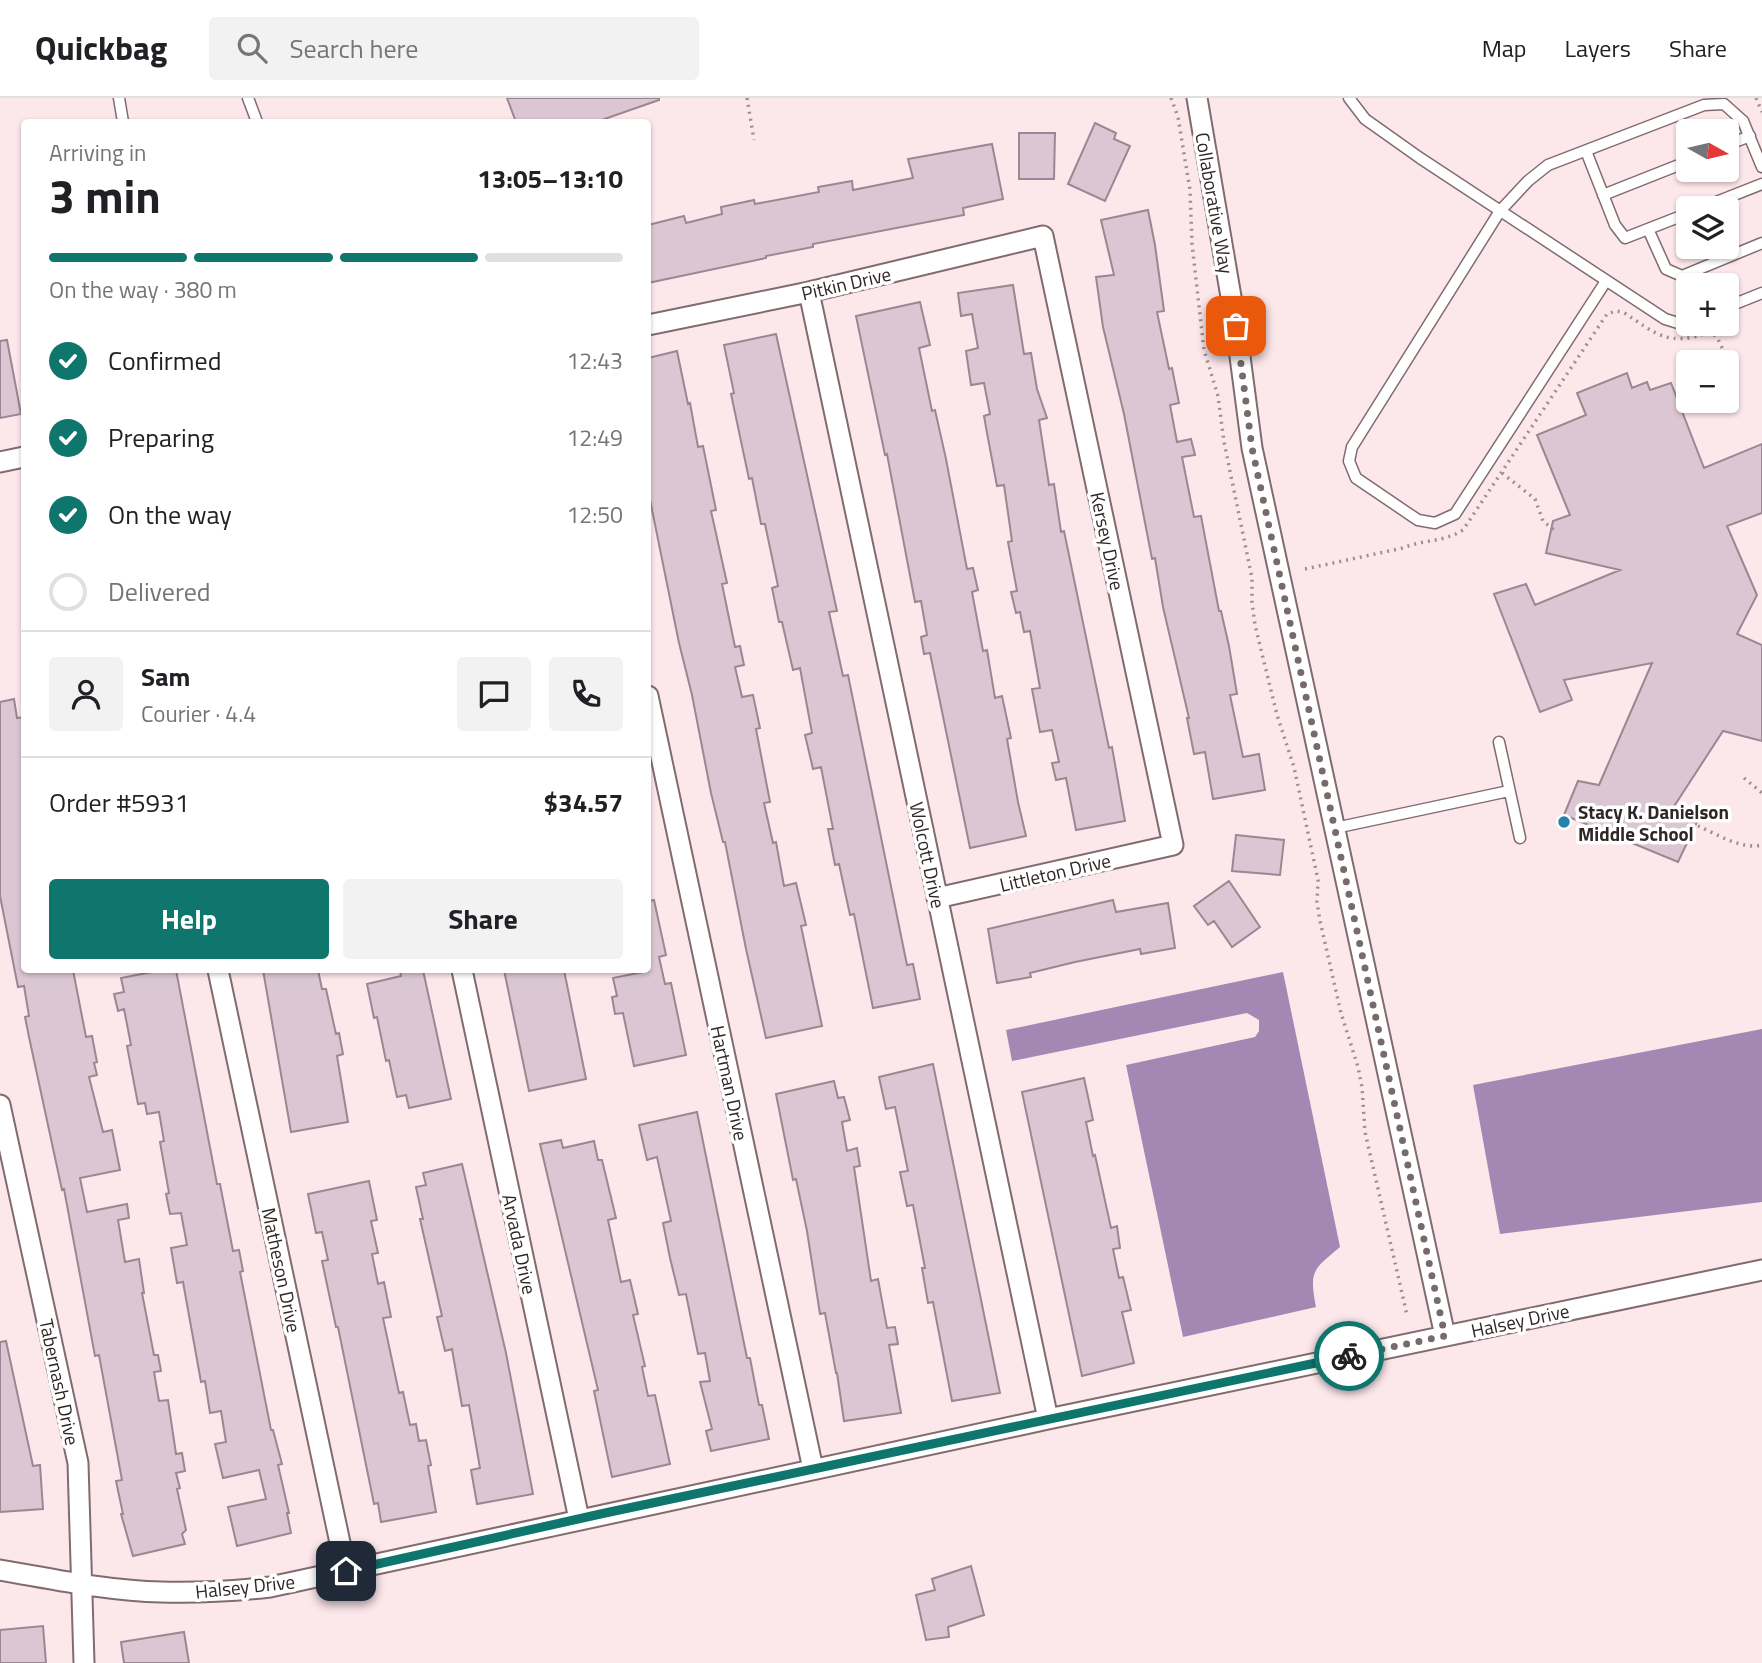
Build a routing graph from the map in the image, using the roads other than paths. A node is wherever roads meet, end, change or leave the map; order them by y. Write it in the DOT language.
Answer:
graph roads {
  1 [pos="119,98"];
  2 [pos="248,98"];
  3 [pos="1197,98"];
  4 [pos="1349,98"];
  5 [pos="122,119"];
  6 [pos="256,119"];
  7 [pos="1749,136"];
  8 [pos="1740,140"];
  9 [pos="1586,152"];
  10 [pos="1676,166"];
  11 [pos="1762,167"];
  12 [pos="1762,184"];
  13 [pos="1603,195"];
  14 [pos="1732,196"];
  15 [pos="1500,211"];
  16 [pos="1676,218"];
  17 [pos="1648,229"];
  18 [pos="1044,236"];
  19 [pos="1762,243"];
  20 [pos="1606,281"];
  21 [pos="809,292"];
  22 [pos="1762,293"];
  23 [pos="1739,302"];
  24 [pos="1676,322"];
  25 [pos="651,324"];
  26 [pos="21,458"];
  27 [pos="0,462"];
  28 [pos="651,710"];
  29 [pos="1499,742"];
  30 [pos="1509,792"];
  31 [pos="1335,828"];
  32 [pos="1520,838"];
  33 [pos="1172,845"];
  34 [pos="937,898"];
  35 [pos="219,973"];
  36 [pos="463,973"];
  37 [pos="0,1105"];
  38 [pos="1762,1270"];
  39 [pos="1445,1336"];
  40 [pos="1048,1419"];
  41 [pos="813,1469"];
  42 [pos="579,1519"];
  43 [pos="0,1570"];
  44 [pos="346,1571"];
  45 [pos="82,1583"];
  46 [pos="84,1663"];
  1 -- 5 [label="lane"];
  2 -- 6 [label="lane"];
  3 -- 31 [label="street, Collaborative Way"];
  4 -- 15 [label="lane"];
  7 -- 8 [label="lane"];
  7 -- 9 [label="lane"];
  7 -- 11 [label="lane"];
  9 -- 13 [label="lane"];
  9 -- 15 [label="lane"];
  10 -- 13 [label="lane"];
  12 -- 14 [label="lane"];
  13 -- 17 [label="lane"];
  15 -- 20 [label="lane"];
  15 -- 20 [label="lane"];
  16 -- 17 [label="lane"];
  17 -- 19 [label="lane"];
  18 -- 21 [label="street, Pitkin Drive"];
  18 -- 33 [label="street, Kersey Drive"];
  20 -- 24 [label="lane"];
  21 -- 25 [label="street, Pitkin Drive"];
  21 -- 34 [label="street, Wolcott Drive"];
  22 -- 23 [label="lane"];
  26 -- 27 [label="street"];
  28 -- 41 [label="street, Hartman Drive"];
  29 -- 30 [label="lane"];
  30 -- 31 [label="lane"];
  30 -- 32 [label="lane"];
  31 -- 39 [label="street, Collaborative Way"];
  33 -- 34 [label="street, Littleton Drive"];
  34 -- 40 [label="street, Wolcott Drive"];
  35 -- 44 [label="street, Matheson Drive"];
  36 -- 42 [label="street, Arvada Drive"];
  37 -- 45 [label="street, Tabernash Drive"];
  38 -- 39 [label="street, Halsey Drive"];
  39 -- 40 [label="street, Halsey Drive"];
  40 -- 41 [label="street, Halsey Drive"];
  41 -- 42 [label="street, Halsey Drive"];
  42 -- 44 [label="street, Halsey Drive"];
  43 -- 45 [label="street, Halsey Drive"];
  44 -- 45 [label="street, Halsey Drive"];
  45 -- 46 [label="street, Tabernash Drive"];
}
